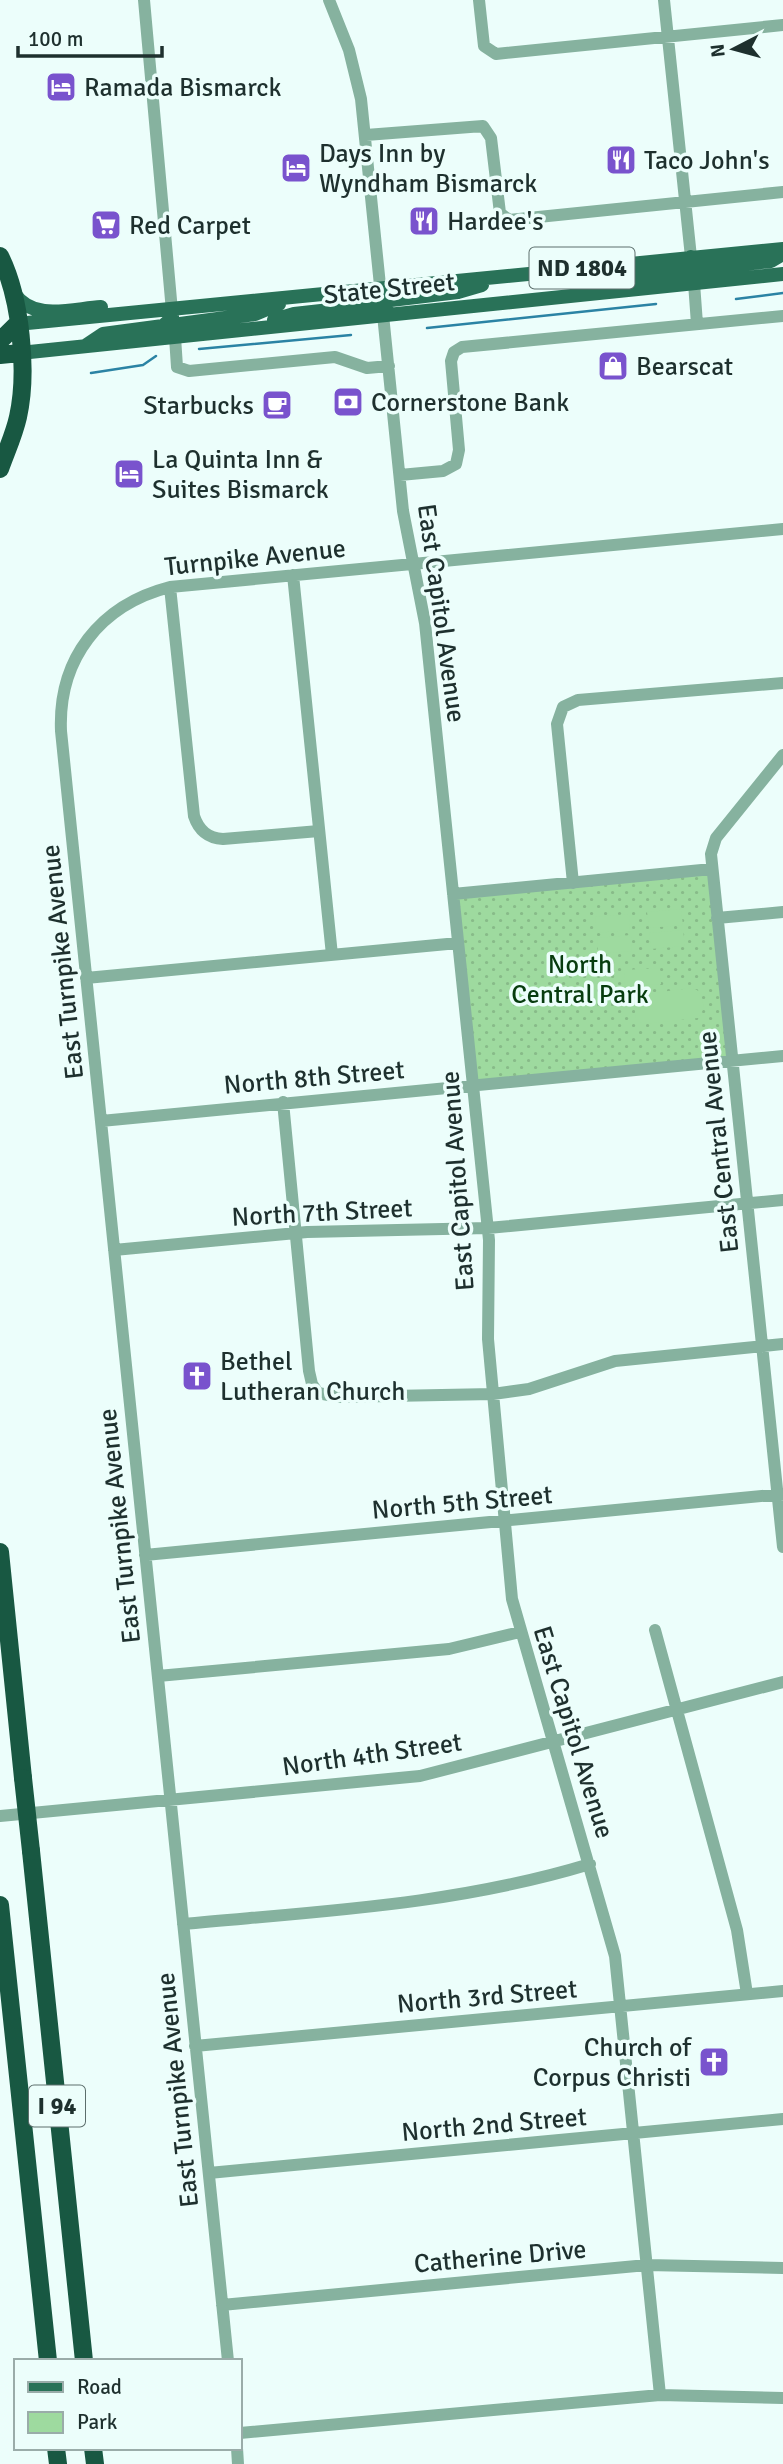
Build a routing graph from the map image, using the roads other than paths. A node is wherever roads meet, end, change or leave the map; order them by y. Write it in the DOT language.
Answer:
graph roads {
  1 [pos="144,0"];
  2 [pos="329,0"];
  3 [pos="479,0"];
  4 [pos="664,0"];
  5 [pos="783,25"];
  6 [pos="668,37"];
  7 [pos="366,135"];
  8 [pos="783,192"];
  9 [pos="685,202"];
  10 [pos="783,252"];
  11 [pos="0,256"];
  12 [pos="691,257"];
  13 [pos="783,274"];
  14 [pos="694,282"];
  15 [pos="601,292"];
  16 [pos="13,293"];
  17 [pos="297,298"];
  18 [pos="383,302"];
  19 [pos="172,311"];
  20 [pos="155,312"];
  21 [pos="783,316"];
  22 [pos="697,324"];
  23 [pos="9,325"];
  24 [pos="175,337"];
  25 [pos="0,341"];
  26 [pos="84,346"];
  27 [pos="20,353"];
  28 [pos="0,355"];
  29 [pos="390,366"];
  30 [pos="0,469"];
  31 [pos="400,475"];
  32 [pos="783,529"];
  33 [pos="413,564"];
  34 [pos="293,575"];
  35 [pos="170,587"];
  36 [pos="783,683"];
  37 [pos="64,687"];
  38 [pos="783,755"];
  39 [pos="319,831"];
  40 [pos="712,869"];
  41 [pos="573,883"];
  42 [pos="453,894"];
  43 [pos="783,912"];
  44 [pos="717,918"];
  45 [pos="458,943"];
  46 [pos="332,955"];
  47 [pos="86,978"];
  48 [pos="783,1056"];
  49 [pos="732,1061"];
  50 [pos="473,1086"];
  51 [pos="283,1102"];
  52 [pos="101,1121"];
  53 [pos="783,1200"];
  54 [pos="748,1203"];
  55 [pos="488,1228"];
  56 [pos="294,1233"];
  57 [pos="114,1250"];
  58 [pos="783,1344"];
  59 [pos="762,1346"];
  60 [pos="492,1394"];
  61 [pos="780,1494"];
  62 [pos="505,1521"];
  63 [pos="783,1548"];
  64 [pos="0,1552"];
  65 [pos="145,1555"];
  66 [pos="655,1630"];
  67 [pos="520,1632"];
  68 [pos="158,1676"];
  69 [pos="783,1682"];
  70 [pos="677,1710"];
  71 [pos="554,1743"];
  72 [pos="170,1800"];
  73 [pos="0,1816"];
  74 [pos="590,1864"];
  75 [pos="0,1905"];
  76 [pos="183,1924"];
  77 [pos="783,1991"];
  78 [pos="747,1994"];
  79 [pos="622,2006"];
  80 [pos="195,2046"];
  81 [pos="783,2119"];
  82 [pos="634,2134"];
  83 [pos="208,2174"];
  84 [pos="647,2265"];
  85 [pos="783,2268"];
  86 [pos="222,2305"];
  87 [pos="48,2359"];
  88 [pos="84,2359"];
  89 [pos="228,2359"];
  90 [pos="660,2395"];
  91 [pos="783,2398"];
  92 [pos="242,2434"];
  1 -- 19 [label="street"];
  2 -- 7 [label="street, East Capitol Avenue"];
  3 -- 6 [label="street"];
  4 -- 6 [label="street"];
  5 -- 6 [label="street"];
  6 -- 9 [label="street"];
  7 -- 9 [label="street"];
  7 -- 18 [label="street, East Capitol Avenue"];
  8 -- 9 [label="street"];
  9 -- 12 [label="street"];
  10 -- 12 [label="main road, State Street / ND 1804"];
  10 -- 14 [label="main road"];
  11 -- 16 [label="highway"];
  12 -- 15 [label="main road"];
  12 -- 18 [label="main road, State Street / ND 1804"];
  13 -- 14 [label="main road, State Street / ND 1804"];
  14 -- 15 [label="main road, State Street / ND 1804"];
  14 -- 22 [label="street"];
  15 -- 18 [label="main road, State Street / ND 1804"];
  16 -- 20 [label="main road"];
  16 -- 23 [label="highway"];
  17 -- 18 [label="main road, State Street / ND 1804"];
  17 -- 19 [label="main road, State Street / ND 1804"];
  17 -- 24 [label="main road"];
  18 -- 24 [label="main road, State Street / ND 1804"];
  18 -- 29 [label="street, East Capitol Avenue"];
  19 -- 20 [label="main road, State Street / ND 1804"];
  19 -- 26 [label="main road"];
  20 -- 23 [label="main road, State Street / ND 1804"];
  21 -- 22 [label="street"];
  22 -- 31 [label="street"];
  23 -- 25 [label="highway"];
  23 -- 27 [label="highway"];
  24 -- 26 [label="main road, State Street / ND 1804"];
  24 -- 29 [label="street"];
  26 -- 27 [label="main road, State Street / ND 1804"];
  27 -- 28 [label="highway, State Street"];
  27 -- 30 [label="highway"];
  29 -- 31 [label="street, East Capitol Avenue"];
  31 -- 33 [label="street, East Capitol Avenue"];
  32 -- 33 [label="street, Turnpike Avenue"];
  33 -- 34 [label="street, Turnpike Avenue"];
  33 -- 42 [label="street, East Capitol Avenue"];
  34 -- 35 [label="street, Turnpike Avenue"];
  34 -- 39 [label="street"];
  35 -- 37 [label="street, Turnpike Avenue"];
  35 -- 39 [label="street"];
  36 -- 41 [label="street"];
  37 -- 47 [label="street, East Turnpike Avenue"];
  38 -- 40 [label="street, East Central Avenue"];
  39 -- 46 [label="street"];
  40 -- 41 [label="street"];
  40 -- 44 [label="street, East Central Avenue"];
  41 -- 42 [label="street"];
  42 -- 45 [label="street, East Capitol Avenue"];
  43 -- 44 [label="street"];
  44 -- 49 [label="street, East Central Avenue"];
  45 -- 46 [label="street"];
  45 -- 50 [label="street, East Capitol Avenue"];
  46 -- 47 [label="street"];
  47 -- 52 [label="street, East Turnpike Avenue"];
  48 -- 49 [label="street, North 8th Street"];
  49 -- 50 [label="street, North 8th Street"];
  49 -- 54 [label="street, East Central Avenue"];
  50 -- 51 [label="street, North 8th Street"];
  50 -- 55 [label="street, East Capitol Avenue"];
  51 -- 52 [label="street, North 8th Street"];
  51 -- 56 [label="street"];
  52 -- 57 [label="street, East Turnpike Avenue"];
  53 -- 54 [label="street, North 7th Street"];
  54 -- 55 [label="street, North 7th Street"];
  54 -- 59 [label="street, East Central Avenue"];
  55 -- 56 [label="street, North 7th Street"];
  55 -- 60 [label="street, East Capitol Avenue"];
  56 -- 57 [label="street, North 7th Street"];
  56 -- 60 [label="street"];
  57 -- 65 [label="street, East Turnpike Avenue"];
  58 -- 59 [label="street"];
  59 -- 60 [label="street"];
  59 -- 61 [label="street, East Central Avenue"];
  60 -- 62 [label="street, East Capitol Avenue"];
  61 -- 62 [label="street, North 5th Street"];
  61 -- 63 [label="street, East Central Avenue"];
  62 -- 65 [label="street, North 5th Street"];
  62 -- 67 [label="street, East Capitol Avenue"];
  64 -- 88 [label="highway, I 94, bridge"];
  65 -- 68 [label="street, East Turnpike Avenue"];
  66 -- 70 [label="street"];
  67 -- 68 [label="street"];
  67 -- 71 [label="street, East Capitol Avenue"];
  68 -- 72 [label="street, East Turnpike Avenue"];
  69 -- 70 [label="street, North 4th Street"];
  70 -- 71 [label="street, North 4th Street"];
  70 -- 78 [label="street"];
  71 -- 72 [label="street, North 4th Street"];
  71 -- 74 [label="street, East Capitol Avenue"];
  72 -- 73 [label="street, North 4th Street"];
  72 -- 76 [label="street, East Turnpike Avenue"];
  74 -- 76 [label="street"];
  74 -- 79 [label="street, East Capitol Avenue"];
  75 -- 87 [label="highway, I 94"];
  76 -- 80 [label="street, East Turnpike Avenue"];
  77 -- 78 [label="street, North 3rd Street"];
  78 -- 79 [label="street, North 3rd Street"];
  79 -- 80 [label="street, North 3rd Street"];
  79 -- 82 [label="street, East Capitol Avenue"];
  80 -- 83 [label="street, East Turnpike Avenue"];
  81 -- 82 [label="street, North 2nd Street"];
  82 -- 83 [label="street, North 2nd Street"];
  82 -- 84 [label="street, East Capitol Avenue"];
  83 -- 86 [label="street, East Turnpike Avenue"];
  84 -- 85 [label="street, Catherine Drive"];
  84 -- 86 [label="street, Catherine Drive"];
  84 -- 90 [label="street, East Capitol Avenue"];
  86 -- 89 [label="street, East Turnpike Avenue"];
  90 -- 91 [label="street"];
  90 -- 92 [label="street"];
}
